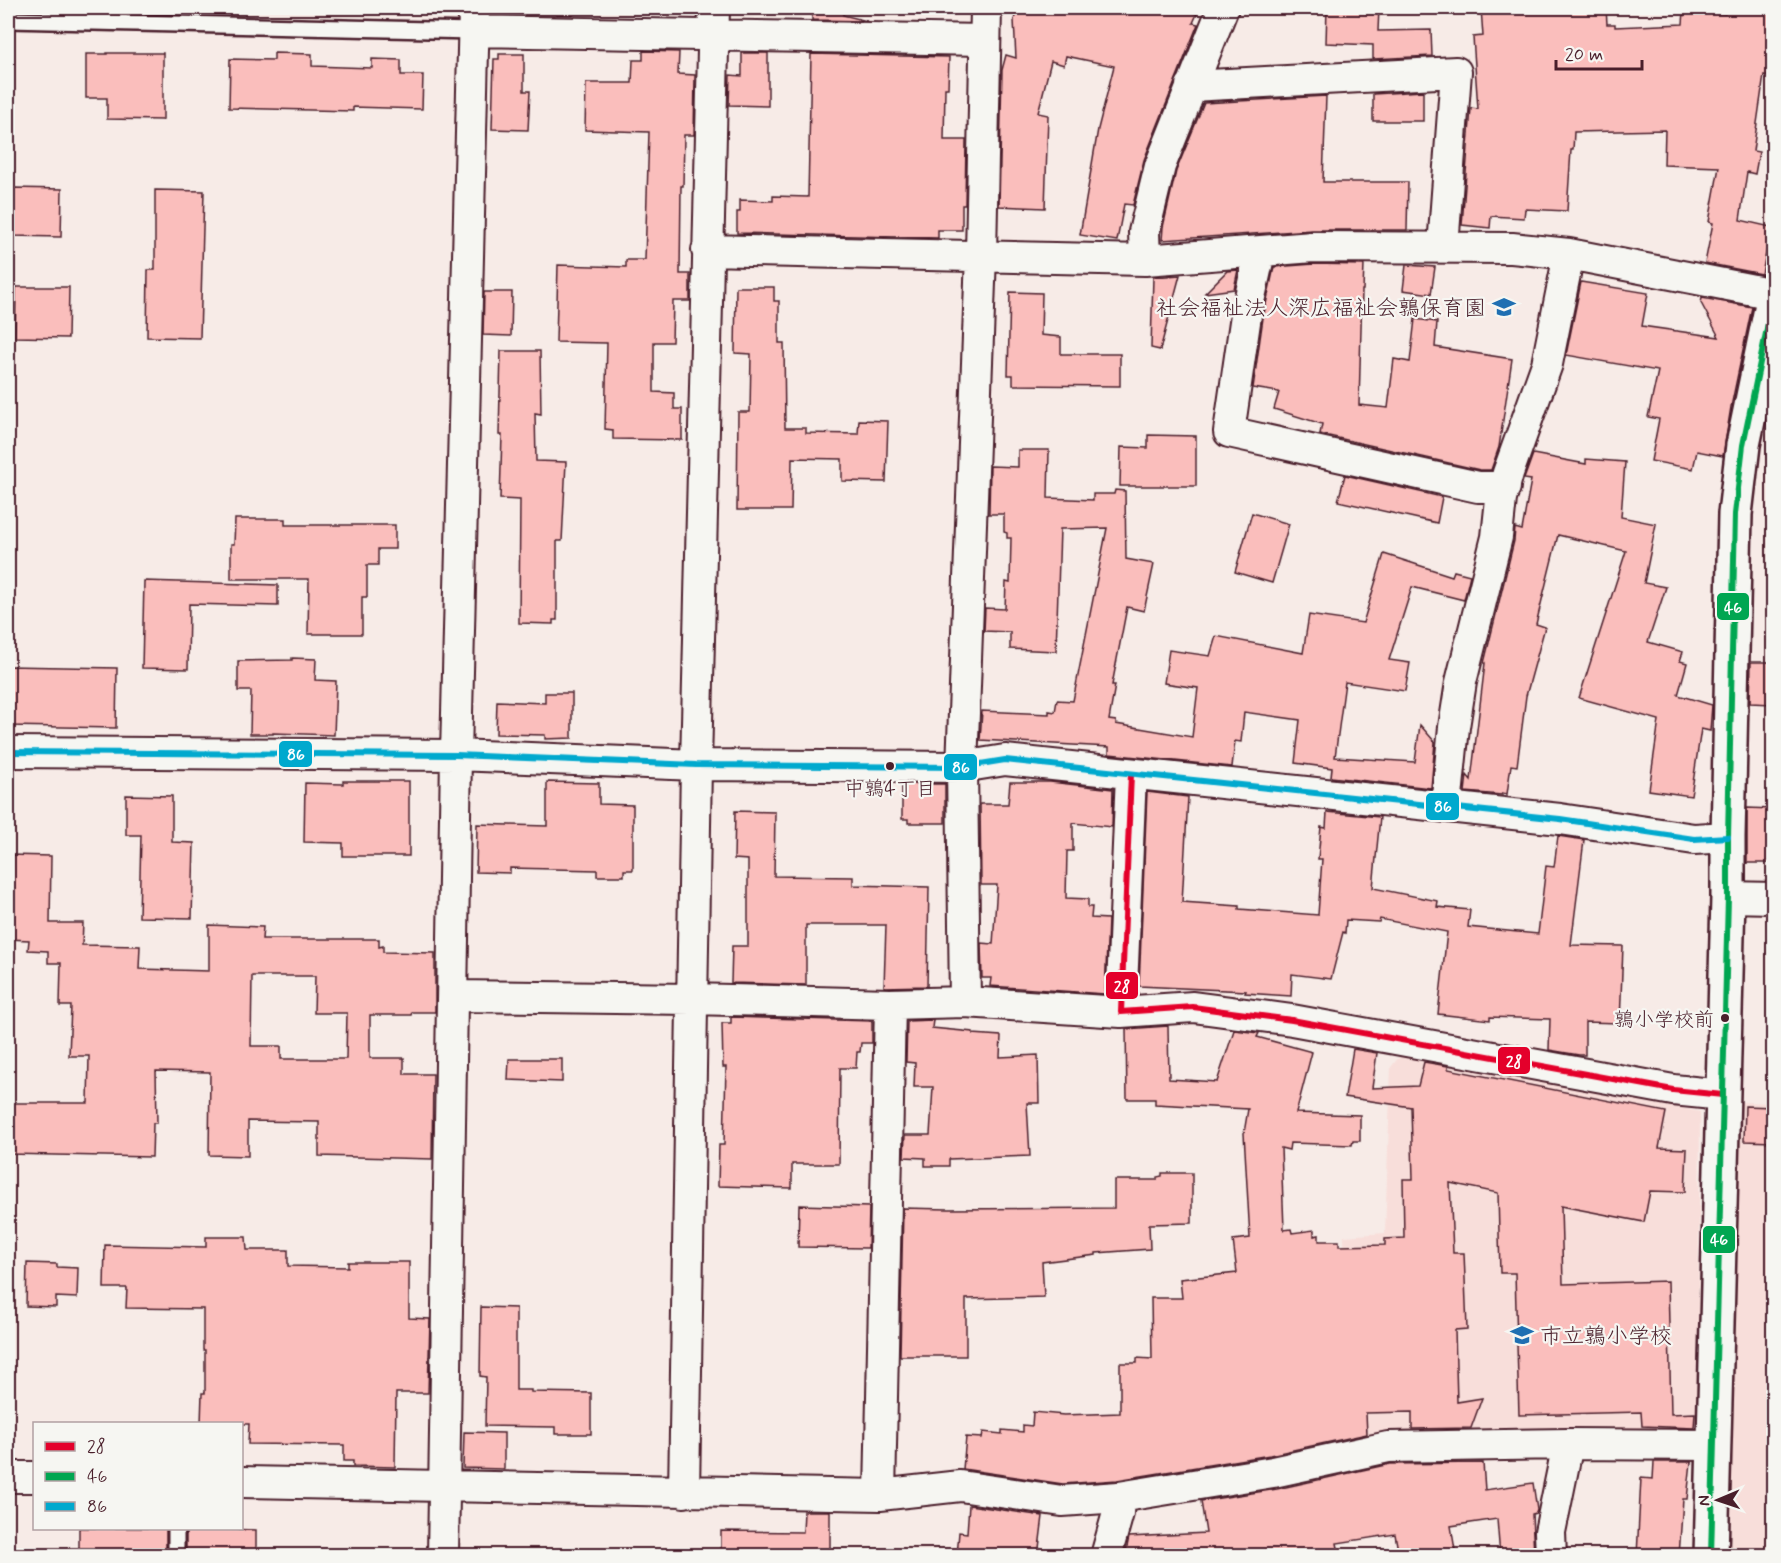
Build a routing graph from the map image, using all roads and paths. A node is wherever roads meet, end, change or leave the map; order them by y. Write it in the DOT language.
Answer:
graph roads {
  1 [pos="986,8"];
  2 [pos="1223,8"];
  3 [pos="474,19"];
  4 [pos="8,20"];
  5 [pos="713,21"];
  6 [pos="985,40"];
  7 [pos="1191,86"];
  8 [pos="1443,247"];
  9 [pos="707,250"];
  10 [pos="1260,252"];
  11 [pos="1569,254"];
  12 [pos="981,255"];
  13 [pos="1145,260"];
  14 [pos="1773,294"];
  15 [pos="1504,487"];
  16 [pos="8,753"];
  17 [pos="456,755"];
  18 [pos="696,765"];
  19 [pos="962,767"];
  20 [pos="1131,774"];
  21 [pos="1446,807"];
  22 [pos="1728,837"];
  23 [pos="1728,897"];
  24 [pos="1773,898"];
  25 [pos="453,996"];
  26 [pos="692,999"];
  27 [pos="965,1002"];
  28 [pos="890,1004"];
  29 [pos="1122,1012"];
  30 [pos="1723,1095"];
  31 [pos="1568,1444"];
  32 [pos="1714,1445"];
  33 [pos="8,1477"];
  34 [pos="33,1478"];
  35 [pos="243,1482"];
  36 [pos="445,1487"];
  37 [pos="684,1492"];
  38 [pos="880,1495"];
  39 [pos="1119,1497"];
  40 [pos="176,1530"];
  41 [pos="176,1556"];
  42 [pos="443,1556"];
  43 [pos="1106,1556"];
  44 [pos="1551,1556"];
  45 [pos="1711,1556"];
  1 -- 6 [label="street"];
  2 -- 7 [label="street"];
  3 -- 4 [label="lane"];
  3 -- 5 [label="street"];
  3 -- 17 [label="street"];
  5 -- 6 [label="street"];
  5 -- 9 [label="street"];
  6 -- 12 [label="street"];
  7 -- 8 [label="street"];
  7 -- 13 [label="street"];
  8 -- 10 [label="street"];
  8 -- 11 [label="street"];
  9 -- 12 [label="street"];
  9 -- 18 [label="street"];
  10 -- 13 [label="street"];
  10 -- 15 [label="street"];
  11 -- 14 [label="street"];
  11 -- 15 [label="street"];
  12 -- 13 [label="street"];
  12 -- 19 [label="street"];
  14 -- 22 [label="main road"];
  15 -- 21 [label="street"];
  16 -- 17 [label="street"];
  17 -- 18 [label="street"];
  17 -- 25 [label="street"];
  18 -- 19 [label="street"];
  18 -- 26 [label="street"];
  19 -- 20 [label="street"];
  19 -- 27 [label="street"];
  20 -- 21 [label="street"];
  20 -- 29 [label="street"];
  21 -- 22 [label="street"];
  22 -- 23 [label="main road"];
  23 -- 24 [label="street"];
  23 -- 30 [label="main road"];
  25 -- 26 [label="street"];
  25 -- 36 [label="street"];
  26 -- 28 [label="street"];
  26 -- 37 [label="street"];
  27 -- 28 [label="street"];
  27 -- 29 [label="street"];
  28 -- 38 [label="street"];
  29 -- 30 [label="street"];
  30 -- 32 [label="main road"];
  31 -- 32 [label="street"];
  31 -- 39 [label="street"];
  31 -- 44 [label="street"];
  32 -- 45 [label="main road"];
  33 -- 34 [label="street"];
  35 -- 36 [label="street"];
  36 -- 37 [label="street"];
  36 -- 42 [label="street"];
  37 -- 38 [label="street"];
  38 -- 39 [label="street"];
  39 -- 43 [label="street"];
  40 -- 41 [label="lane"];
}
